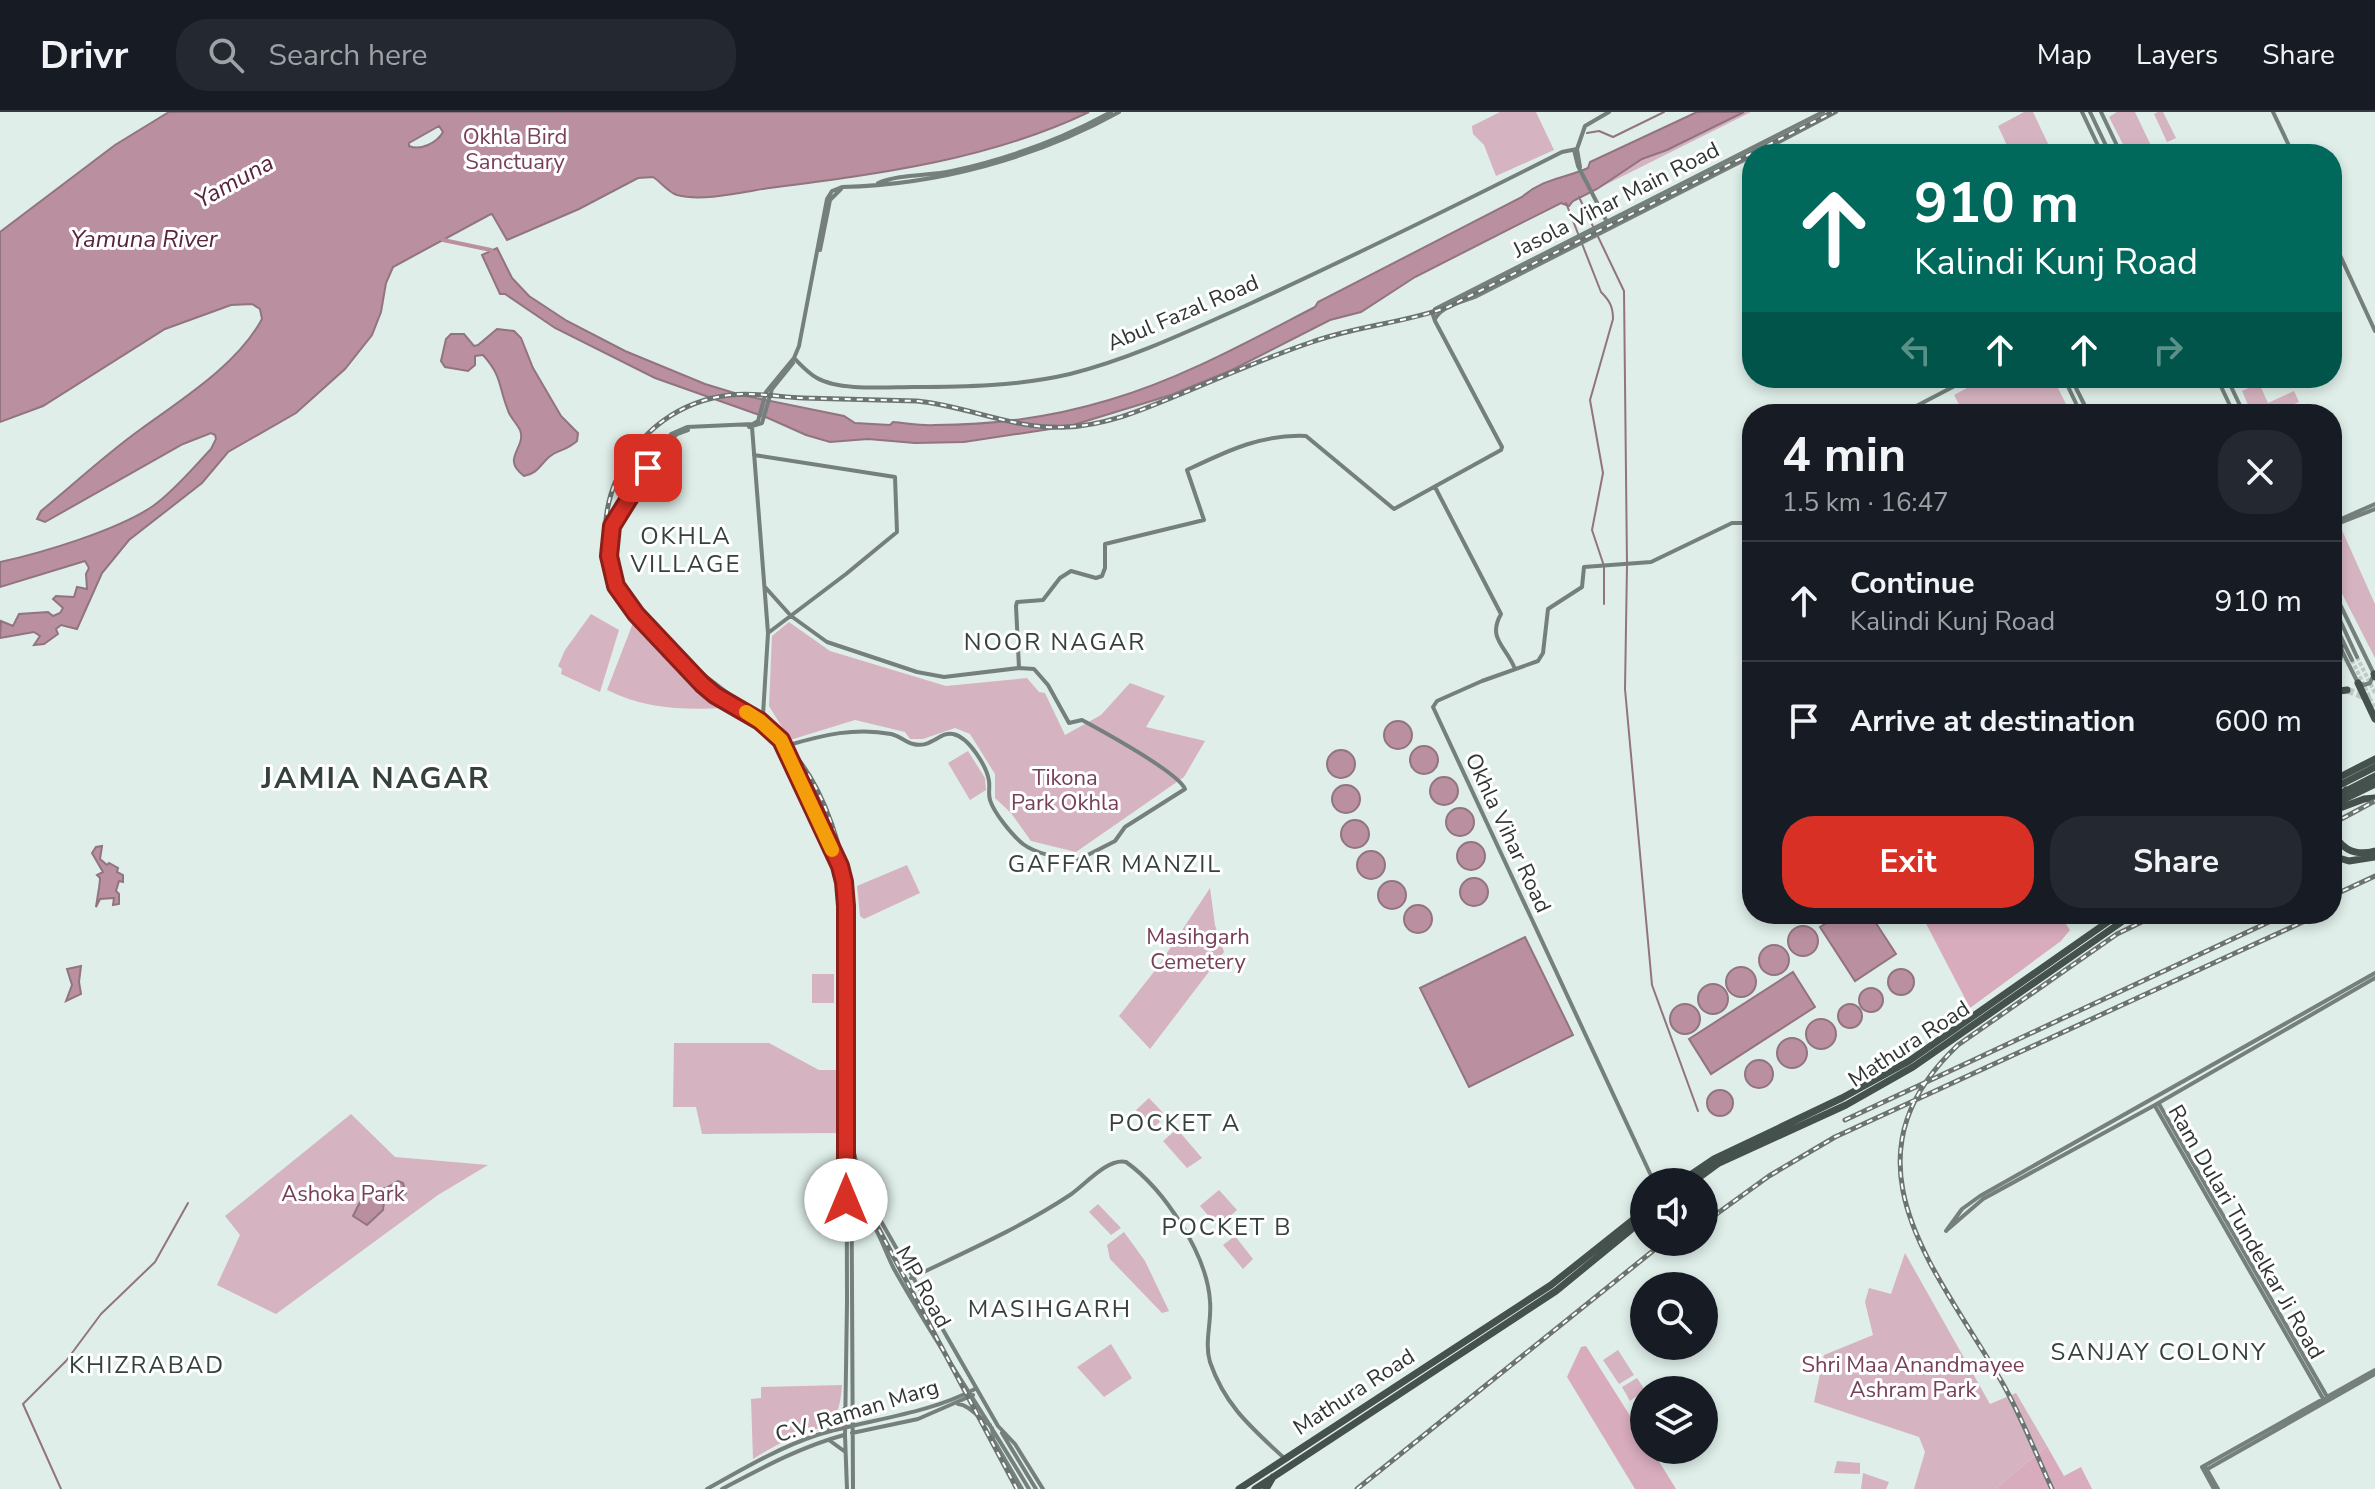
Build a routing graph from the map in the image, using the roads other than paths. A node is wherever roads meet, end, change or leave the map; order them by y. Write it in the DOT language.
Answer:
graph roads {
  1 [pos="1111,112"];
  2 [pos="1119,112"];
  3 [pos="1609,112"];
  4 [pos="1823,112"];
  5 [pos="1836,112"];
  6 [pos="2082,112"];
  7 [pos="2090,112"];
  8 [pos="2102,112"];
  9 [pos="2273,112"];
  10 [pos="1763,144"];
  11 [pos="1775,144"];
  12 [pos="2097,144"];
  13 [pos="2105,144"];
  14 [pos="2116,144"];
  15 [pos="2288,144"];
  16 [pos="1575,149"];
  17 [pos="1742,155"];
  18 [pos="1742,161"];
  19 [pos="877,183"];
  20 [pos="1609,226"];
  21 [pos="2342,260"];
  22 [pos="2375,331"];
  23 [pos="794,359"];
  24 [pos="1951,388"];
  25 [pos="1920,404"];
  26 [pos="761,420"];
  27 [pos="752,427"];
  28 [pos="754,455"];
  29 [pos="1435,487"];
  30 [pos="2375,506"];
  31 [pos="2342,521"];
  32 [pos="1742,523"];
  33 [pos="765,587"];
  34 [pos="2342,609"];
  35 [pos="791,616"];
  36 [pos="2342,628"];
  37 [pos="768,633"];
  38 [pos="2342,637"];
  39 [pos="2342,651"];
  40 [pos="1019,668"];
  41 [pos="1516,670"];
  42 [pos="2374,676"];
  43 [pos="2358,683"];
  44 [pos="2347,690"];
  45 [pos="2342,691"];
  46 [pos="761,718"];
  47 [pos="2375,719"];
  48 [pos="789,745"];
  49 [pos="2375,759"];
  50 [pos="2375,767"];
  51 [pos="2375,776"];
  52 [pos="2342,779"];
  53 [pos="2375,784"];
  54 [pos="2344,787"];
  55 [pos="2342,792"];
  56 [pos="2375,798"];
  57 [pos="2342,802"];
  58 [pos="2342,805"];
  59 [pos="2342,846"];
  60 [pos="2375,854"];
  61 [pos="2342,859"];
  62 [pos="2105,924"];
  63 [pos="2119,924"];
  64 [pos="2375,975"];
  65 [pos="848,990"];
  66 [pos="2156,1103"];
  67 [pos="848,1139"];
  68 [pos="1647,1168"];
  69 [pos="1701,1168"];
  70 [pos="1712,1168"];
  71 [pos="866,1195"];
  72 [pos="848,1200"];
  73 [pos="859,1203"];
  74 [pos="870,1219"];
  75 [pos="1630,1222"];
  76 [pos="850,1224"];
  77 [pos="1630,1230"];
  78 [pos="911,1278"];
  79 [pos="954,1372"];
  80 [pos="2375,1372"];
  81 [pos="976,1391"];
  82 [pos="970,1394"];
  83 [pos="2326,1399"];
  84 [pos="956,1401"];
  85 [pos="846,1406"];
  86 [pos="995,1426"];
  87 [pos="848,1427"];
  88 [pos="828,1432"];
  89 [pos="851,1433"];
  90 [pos="845,1435"];
  91 [pos="828,1439"];
  92 [pos="1007,1446"];
  93 [pos="845,1453"];
  94 [pos="1285,1459"];
  95 [pos="1274,1476"];
  96 [pos="707,1489"];
  97 [pos="722,1489"];
  98 [pos="850,1489"];
  99 [pos="1022,1489"];
  100 [pos="1029,1489"];
  101 [pos="1036,1489"];
  102 [pos="1043,1489"];
  103 [pos="1239,1489"];
  104 [pos="1255,1489"];
  105 [pos="1266,1489"];
  106 [pos="2216,1489"];
  1 -- 19 [label="street"];
  2 -- 19 [label="street"];
  3 -- 16 [label="street"];
  4 -- 10 [label="street, Jasola Vihar Main Road"];
  5 -- 11 [label="street, Jasola Vihar Main Road"];
  6 -- 12 [label="street"];
  7 -- 13 [label="street"];
  8 -- 14 [label="street"];
  9 -- 15 [label="street"];
  16 -- 20 [label="street"];
  16 -- 23 [label="street, Abul Fazal Road"];
  17 -- 20 [label="street, Jasola Vihar Main Road"];
  18 -- 20 [label="street, Jasola Vihar Main Road"];
  19 -- 23 [label="street"];
  20 -- 29 [label="street, Jasola Vihar Main Road"];
  21 -- 22 [label="street"];
  23 -- 26 [label="street"];
  24 -- 25 [label="street"];
  26 -- 27 [label="street"];
  26 -- 46 [label="street"];
  27 -- 28 [label="street"];
  27 -- 46 [label="street"];
  28 -- 33 [label="street"];
  28 -- 35 [label="street"];
  29 -- 40 [label="street"];
  29 -- 41 [label="street"];
  30 -- 31 [label="street"];
  32 -- 41 [label="street, Okhla Vihar Road"];
  33 -- 35 [label="street"];
  33 -- 37 [label="street"];
  34 -- 42 [label="street"];
  35 -- 37 [label="street"];
  35 -- 40 [label="street"];
  36 -- 38 [label="street"];
  37 -- 46 [label="street"];
  39 -- 43 [label="street"];
  40 -- 48 [label="street"];
  41 -- 68 [label="street, Okhla Vihar Road"];
  42 -- 43 [label="street"];
  43 -- 47 [label="highway"];
  44 -- 45 [label="highway"];
  46 -- 48 [label="street"];
  46 -- 65 [label="street"];
  48 -- 65 [label="street"];
  49 -- 52 [label="highway"];
  50 -- 54 [label="highway"];
  51 -- 54 [label="highway"];
  53 -- 57 [label="highway"];
  54 -- 55 [label="highway, bridge"];
  56 -- 58 [label="highway"];
  59 -- 60 [label="highway"];
  60 -- 61 [label="highway"];
  62 -- 69 [label="highway, Mathura Road"];
  63 -- 70 [label="highway, Mathura Road"];
  64 -- 66 [label="street"];
  65 -- 67 [label="street"];
  66 -- 66 [label="street"];
  66 -- 83 [label="street, Ram Dulari Tundelkar Ji Road"];
  67 -- 71 [label="street, MP Road"];
  67 -- 72 [label="street"];
  71 -- 73 [label="street"];
  71 -- 78 [label="street, MP Road"];
  72 -- 73 [label="street"];
  72 -- 76 [label="street"];
  72 -- 85 [label="street"];
  73 -- 74 [label="street, MP Road"];
  74 -- 76 [label="street"];
  74 -- 79 [label="street, MP Road"];
  75 -- 94 [label="highway, Mathura Road"];
  76 -- 87 [label="street"];
  77 -- 95 [label="highway, Mathura Road"];
  78 -- 81 [label="street, MP Road"];
  78 -- 94 [label="street"];
  79 -- 82 [label="street, MP Road"];
  79 -- 84 [label="street"];
  80 -- 83 [label="street"];
  81 -- 82 [label="street, C.V. Raman Marg"];
  81 -- 86 [label="street, MP Road"];
  82 -- 84 [label="street, C.V. Raman Marg"];
  82 -- 86 [label="street, MP Road"];
  83 -- 106 [label="street"];
  84 -- 86 [label="street"];
  84 -- 87 [label="street, C.V. Raman Marg"];
  84 -- 89 [label="street, C.V. Raman Marg"];
  85 -- 87 [label="street"];
  85 -- 88 [label="street"];
  86 -- 92 [label="street"];
  86 -- 99 [label="street"];
  86 -- 102 [label="street"];
  87 -- 88 [label="street, C.V. Raman Marg"];
  87 -- 89 [label="street"];
  87 -- 90 [label="street"];
  88 -- 96 [label="street, C.V. Raman Marg"];
  89 -- 90 [label="street, C.V. Raman Marg"];
  89 -- 98 [label="street"];
  90 -- 91 [label="street, C.V. Raman Marg"];
  90 -- 93 [label="street"];
  91 -- 93 [label="street"];
  91 -- 97 [label="street, C.V. Raman Marg"];
  92 -- 100 [label="street"];
  92 -- 101 [label="street"];
  93 -- 98 [label="street"];
  94 -- 103 [label="highway, Mathura Road"];
  95 -- 104 [label="highway, Mathura Road"];
  95 -- 105 [label="highway"];
}
